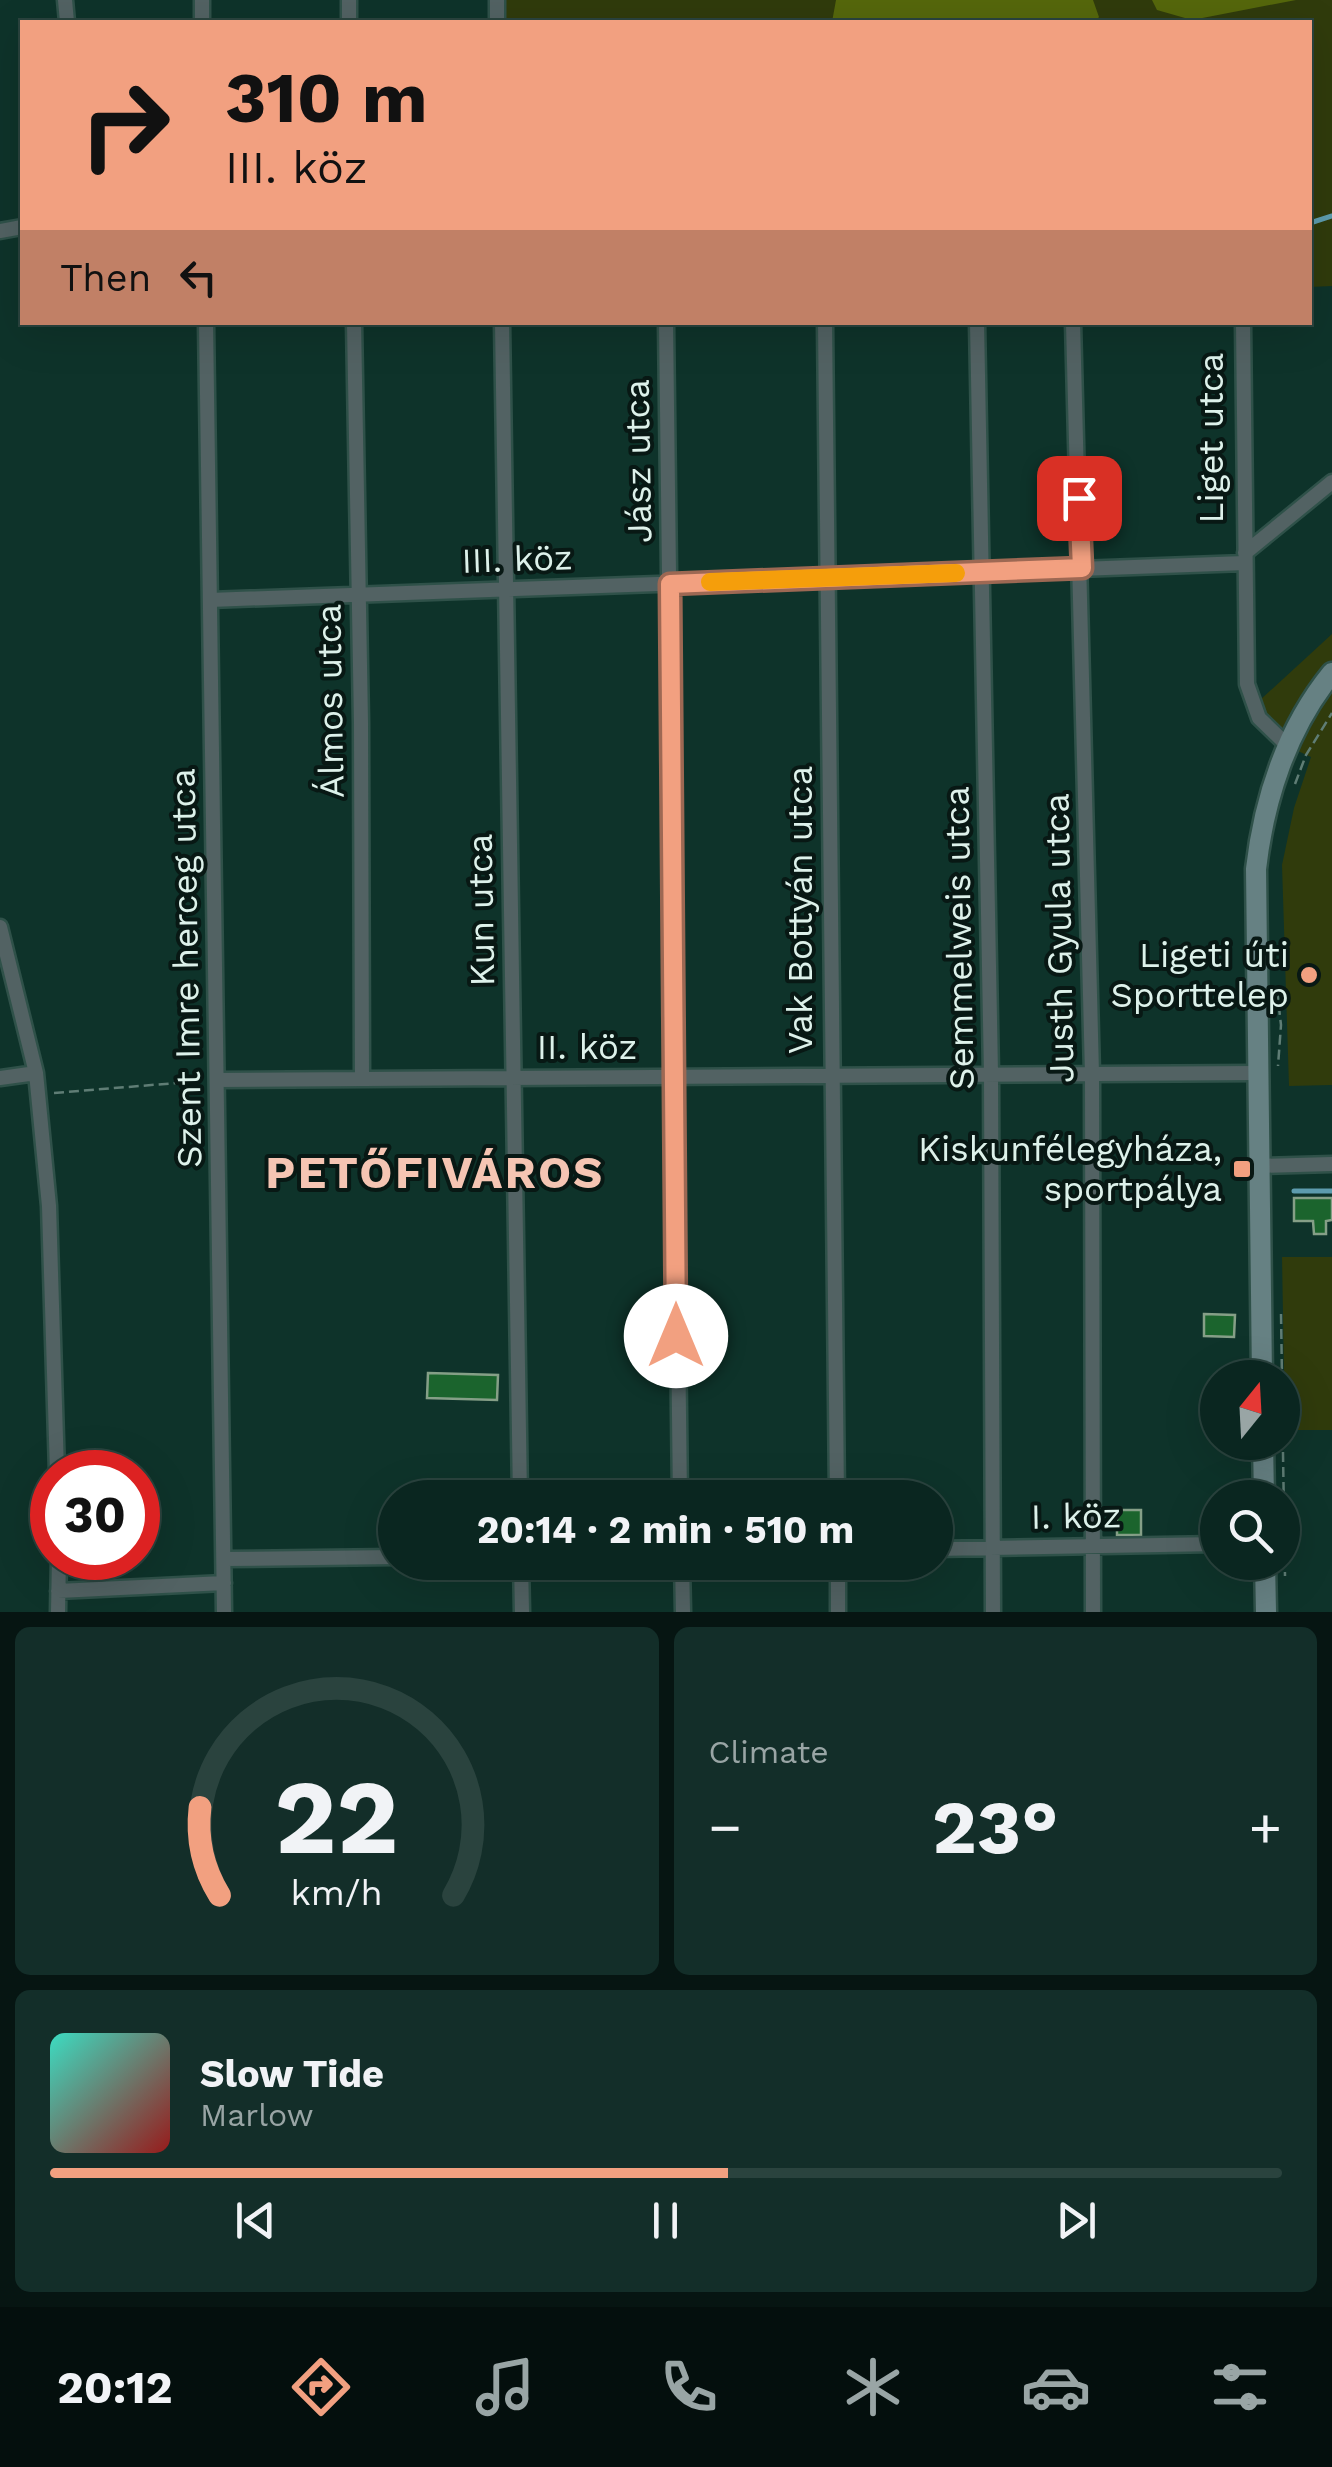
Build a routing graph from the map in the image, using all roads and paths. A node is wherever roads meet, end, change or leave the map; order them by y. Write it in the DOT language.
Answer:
graph roads {
  1 [pos="206,325"];
  2 [pos="354,325"];
  3 [pos="502,325"];
  4 [pos="666,325"];
  5 [pos="825,325"];
  6 [pos="976,325"];
  7 [pos="1073,325"];
  8 [pos="1243,325"];
  9 [pos="1332,482"];
  10 [pos="1245,558"];
  11 [pos="1082,568"];
  12 [pos="983,572"];
  13 [pos="828,578"];
  14 [pos="670,584"];
  15 [pos="506,589"];
  16 [pos="359,594"];
  17 [pos="210,600"];
  18 [pos="1332,674"];
  19 [pos="1332,713"];
  20 [pos="1288,746"];
  21 [pos="1291,794"];
  22 [pos="0,927"];
  23 [pos="36,1073"];
  24 [pos="1257,1073"];
  25 [pos="991,1074"];
  26 [pos="1092,1074"];
  27 [pos="676,1076"];
  28 [pos="832,1076"];
  29 [pos="0,1078"];
  30 [pos="514,1078"];
  31 [pos="362,1079"];
  32 [pos="218,1080"];
  33 [pos="38,1094"];
  34 [pos="1332,1164"];
  35 [pos="1258,1166"];
  36 [pos="1262,1360"];
  37 [pos="56,1450"];
  38 [pos="520,1480"];
  39 [pos="680,1480"];
  40 [pos="837,1480"];
  41 [pos="1200,1544"];
  42 [pos="1093,1546"];
  43 [pos="953,1548"];
  44 [pos="992,1548"];
  45 [pos="378,1557"];
  46 [pos="224,1560"];
  47 [pos="58,1580"];
  48 [pos="521,1580"];
  49 [pos="682,1580"];
  50 [pos="838,1580"];
  51 [pos="1266,1580"];
  52 [pos="224,1583"];
  53 [pos="58,1591"];
  54 [pos="58,1612"];
  55 [pos="224,1612"];
  56 [pos="522,1612"];
  57 [pos="683,1612"];
  58 [pos="838,1612"];
  59 [pos="993,1612"];
  60 [pos="1093,1612"];
  61 [pos="1266,1612"];
  1 -- 17 [label="street, Szent Imre herceg utca"];
  2 -- 16 [label="street, Álmos utca"];
  3 -- 15 [label="street, Kun utca"];
  4 -- 14 [label="street, Jász utca"];
  5 -- 13 [label="street, Vak Bottyán utca"];
  6 -- 12 [label="street, Semmelweis utca"];
  7 -- 11 [label="street, Justh Gyula utca"];
  8 -- 10 [label="street, Liget utca"];
  9 -- 10 [label="street, Liget utca"];
  10 -- 11 [label="street, III. köz"];
  10 -- 20 [label="street, Liget utca"];
  11 -- 12 [label="street, III. köz"];
  11 -- 26 [label="street, Justh Gyula utca"];
  12 -- 13 [label="street, III. köz"];
  12 -- 25 [label="street, Semmelweis utca"];
  13 -- 14 [label="street, III. köz"];
  13 -- 28 [label="street, Vak Bottyán utca"];
  14 -- 15 [label="street, III. köz"];
  14 -- 27 [label="street, Jász utca"];
  15 -- 16 [label="street, III. köz"];
  15 -- 30 [label="street, Kun utca"];
  16 -- 17 [label="street, III. köz"];
  16 -- 31 [label="street, Álmos utca"];
  17 -- 32 [label="street, Szent Imre herceg utca"];
  18 -- 20 [label="main road"];
  19 -- 21 [label="path"];
  20 -- 24 [label="main road"];
  22 -- 23 [label="street"];
  23 -- 29 [label="street"];
  23 -- 33 [label="street"];
  24 -- 26 [label="street, II. köz"];
  24 -- 35 [label="main road"];
  25 -- 26 [label="street, II. köz"];
  25 -- 28 [label="street, II. köz"];
  25 -- 44 [label="street, Semmelweis utca"];
  26 -- 42 [label="street, Justh Gyula utca"];
  27 -- 28 [label="street, II. köz"];
  27 -- 30 [label="street, II. köz"];
  27 -- 39 [label="street, Jász utca"];
  28 -- 40 [label="street, Vak Bottyán utca"];
  30 -- 31 [label="street, II. köz"];
  30 -- 38 [label="street, Kun utca"];
  31 -- 32 [label="street, II. köz"];
  32 -- 33 [label="path"];
  32 -- 46 [label="street, Szent Imre herceg utca"];
  33 -- 37 [label="street"];
  34 -- 35 [label="street"];
  35 -- 36 [label="main road"];
  41 -- 42 [label="street, I. köz"];
  42 -- 44 [label="street, I. köz"];
  42 -- 60 [label="street, Justh Gyula utca"];
  43 -- 44 [label="street, I. köz"];
  44 -- 59 [label="street, Semmelweis utca"];
  45 -- 46 [label="street"];
  46 -- 52 [label="street, Szent Imre herceg utca"];
  47 -- 53 [label="street"];
  48 -- 56 [label="street"];
  49 -- 57 [label="street"];
  50 -- 58 [label="street"];
  51 -- 61 [label="main road"];
  52 -- 53 [label="street"];
  52 -- 55 [label="street, Szent Imre herceg utca"];
  53 -- 54 [label="street"];
}
